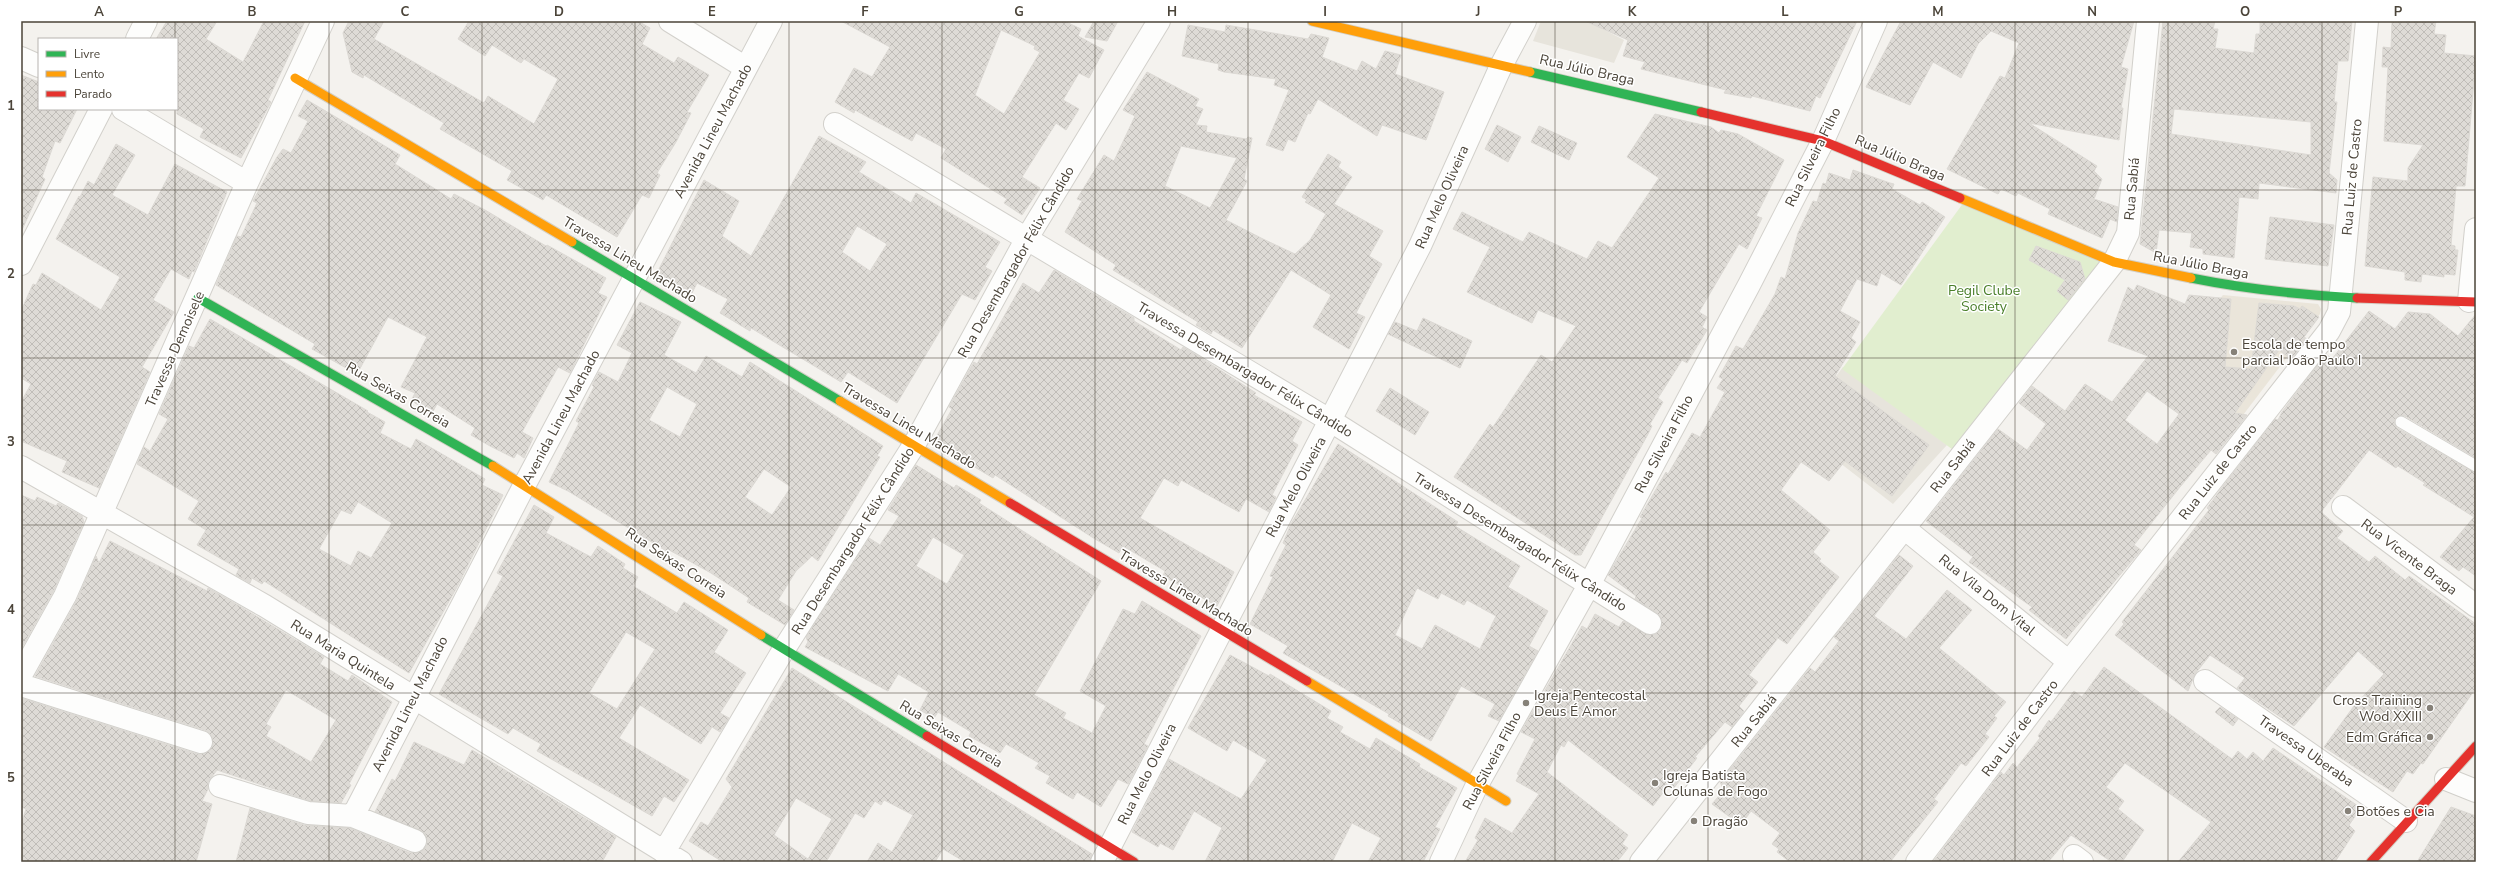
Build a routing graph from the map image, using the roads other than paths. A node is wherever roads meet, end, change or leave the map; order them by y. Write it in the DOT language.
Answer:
graph roads {
  1 [pos="146,21"];
  2 [pos="323,21"];
  3 [pos="670,21"];
  4 [pos="771,21"];
  5 [pos="1159,21"];
  6 [pos="1312,21"];
  7 [pos="1525,21"];
  8 [pos="1876,21"];
  9 [pos="2148,21"];
  10 [pos="2366,21"];
  11 [pos="138,38"];
  12 [pos="21,58"];
  13 [pos="1502,64"];
  14 [pos="38,66"];
  15 [pos="746,68"];
  16 [pos="295,78"];
  17 [pos="100,110"];
  18 [pos="126,110"];
  19 [pos="835,124"];
  20 [pos="1823,141"];
  21 [pos="247,183"];
  22 [pos="2476,229"];
  23 [pos="1027,238"];
  24 [pos="2114,262"];
  25 [pos="21,264"];
  26 [pos="634,279"];
  27 [pos="2342,297"];
  28 [pos="198,298"];
  29 [pos="2473,302"];
  30 [pos="1331,422"];
  31 [pos="2401,422"];
  32 [pos="914,445"];
  33 [pos="2476,466"];
  34 [pos="21,467"];
  35 [pos="525,484"];
  36 [pos="2343,507"];
  37 [pos="102,513"];
  38 [pos="1904,528"];
  39 [pos="1589,585"];
  40 [pos="2476,606"];
  41 [pos="1650,623"];
  42 [pos="1221,631"];
  43 [pos="784,649"];
  44 [pos="2069,662"];
  45 [pos="21,675"];
  46 [pos="2205,681"];
  47 [pos="21,685"];
  48 [pos="412,699"];
  49 [pos="201,742"];
  50 [pos="2476,746"];
  51 [pos="2446,779"];
  52 [pos="1477,785"];
  53 [pos="220,786"];
  54 [pos="2476,791"];
  55 [pos="1506,801"];
  56 [pos="353,816"];
  57 [pos="2406,821"];
  58 [pos="415,841"];
  59 [pos="1106,855"];
  60 [pos="672,857"];
  61 [pos="1134,862"];
  62 [pos="1441,862"];
  63 [pos="1641,862"];
  64 [pos="1917,862"];
  65 [pos="2371,862"];
  1 -- 11 [label="street"];
  2 -- 16 [label="street, Travessa Demoisele"];
  3 -- 15 [label="street"];
  4 -- 15 [label="street, Avenida Lineu Machado"];
  5 -- 23 [label="street, Rua Desembargador Félix Cândido"];
  6 -- 13 [label="street, Rua Júlio Braga"];
  7 -- 13 [label="street, Rua Melo Oliveira"];
  8 -- 20 [label="street, Rua Silveira Filho"];
  9 -- 24 [label="street, Rua Sabiá"];
  10 -- 27 [label="street, Rua Luiz de Castro"];
  12 -- 14 [label="street"];
  13 -- 20 [label="street, Rua Júlio Braga"];
  13 -- 30 [label="street, Rua Melo Oliveira"];
  15 -- 26 [label="street, Avenida Lineu Machado"];
  16 -- 21 [label="street, Travessa Demoisele"];
  16 -- 26 [label="street, Travessa Lineu Machado"];
  17 -- 25 [label="street"];
  18 -- 21 [label="street"];
  19 -- 23 [label="street, Travessa Desembargador Félix Cândido"];
  20 -- 24 [label="street, Rua Júlio Braga"];
  20 -- 39 [label="street, Rua Silveira Filho"];
  21 -- 28 [label="street, Travessa Demoisele"];
  22 -- 29 [label="street"];
  23 -- 30 [label="street, Travessa Desembargador Félix Cândido"];
  23 -- 32 [label="street, Rua Desembargador Félix Cândido"];
  24 -- 27 [label="street, Rua Júlio Braga"];
  24 -- 38 [label="street, Rua Sabiá"];
  26 -- 32 [label="street, Travessa Lineu Machado"];
  26 -- 35 [label="street, Avenida Lineu Machado"];
  27 -- 29 [label="street, Rua Júlio Braga"];
  27 -- 44 [label="street, Rua Luiz de Castro"];
  28 -- 35 [label="street, Rua Seixas Correia"];
  28 -- 37 [label="street, Travessa Demoisele"];
  30 -- 39 [label="street, Travessa Desembargador Félix Cândido"];
  30 -- 42 [label="street, Rua Melo Oliveira"];
  31 -- 33 [label="lane"];
  32 -- 42 [label="street, Travessa Lineu Machado"];
  32 -- 43 [label="street, Rua Desembargador Félix Cândido"];
  34 -- 37 [label="street, Rua Maria Quintela"];
  35 -- 43 [label="street, Rua Seixas Correia"];
  35 -- 48 [label="street, Avenida Lineu Machado"];
  36 -- 40 [label="street, Rua Vicente Braga"];
  37 -- 45 [label="street, Travessa Demoisele"];
  37 -- 48 [label="street, Rua Maria Quintela"];
  38 -- 44 [label="street, Rua Vila Dom Vital"];
  38 -- 63 [label="street, Rua Sabiá"];
  39 -- 41 [label="street, Travessa Desembargador Félix Cândido"];
  39 -- 52 [label="street, Rua Silveira Filho"];
  42 -- 52 [label="street, Travessa Lineu Machado"];
  42 -- 59 [label="street, Rua Melo Oliveira"];
  43 -- 59 [label="street, Rua Seixas Correia"];
  43 -- 60 [label="street, Rua Desembargador Félix Cândido"];
  44 -- 64 [label="street, Rua Luiz de Castro"];
  46 -- 57 [label="street, Travessa Uberaba"];
  47 -- 49 [label="street"];
  48 -- 56 [label="street, Avenida Lineu Machado"];
  48 -- 60 [label="street, Rua Maria Quintela"];
  50 -- 51 [label="street"];
  51 -- 54 [label="street"];
  51 -- 57 [label="street"];
  52 -- 55 [label="street, Travessa Lineu Machado"];
  52 -- 62 [label="street, Rua Silveira Filho"];
  53 -- 56 [label="street"];
  56 -- 58 [label="street"];
  57 -- 65 [label="street"];
  59 -- 61 [label="street, Rua Seixas Correia"];
}
